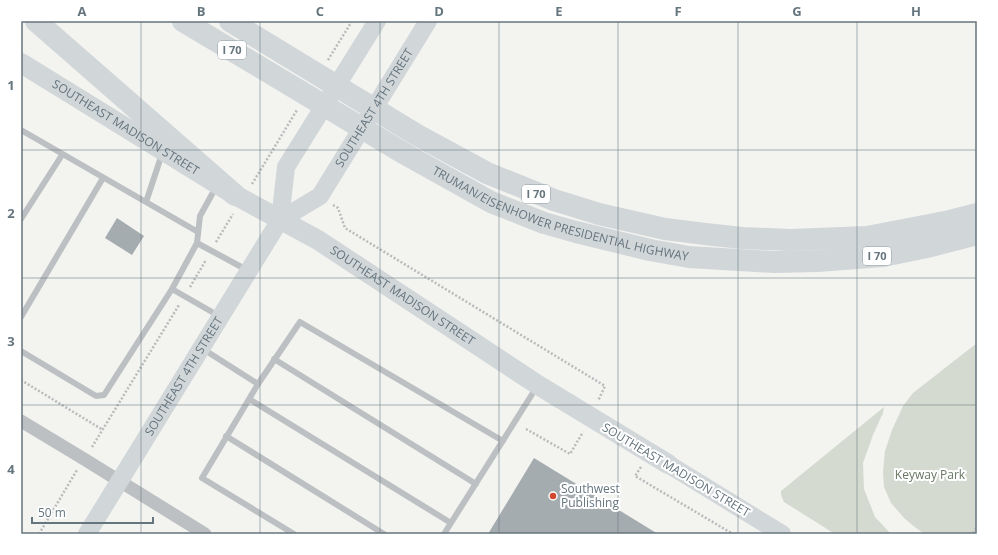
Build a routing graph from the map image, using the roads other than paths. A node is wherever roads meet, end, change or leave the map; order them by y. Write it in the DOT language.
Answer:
graph roads {
  1 [pos="36,21"];
  2 [pos="183,21"];
  3 [pos="230,21"];
  4 [pos="377,21"];
  5 [pos="428,21"];
  6 [pos="21,63"];
  7 [pos="21,130"];
  8 [pos="163,150"];
  9 [pos="62,155"];
  10 [pos="103,178"];
  11 [pos="232,192"];
  12 [pos="146,202"];
  13 [pos="977,214"];
  14 [pos="21,219"];
  15 [pos="280,220"];
  16 [pos="198,232"];
  17 [pos="977,234"];
  18 [pos="197,243"];
  19 [pos="249,271"];
  20 [pos="172,289"];
  21 [pos="21,317"];
  22 [pos="221,317"];
  23 [pos="201,348"];
  24 [pos="21,351"];
  25 [pos="274,360"];
  26 [pos="258,384"];
  27 [pos="538,385"];
  28 [pos="249,399"];
  29 [pos="21,421"];
  30 [pos="226,436"];
  31 [pos="503,441"];
  32 [pos="668,464"];
  33 [pos="120,481"];
  34 [pos="476,484"];
  35 [pos="451,523"];
  36 [pos="87,534"];
  37 [pos="205,534"];
  38 [pos="294,534"];
  39 [pos="384,534"];
  40 [pos="444,534"];
  41 [pos="782,534"];
  1 -- 11 [label="highway"];
  2 -- 17 [label="highway, TRUMAN/EISENHOWER PRESIDENTIAL HIGHWAY / I 70"];
  3 -- 13 [label="highway, TRUMAN/EISENHOWER PRESIDENTIAL HIGHWAY / I 70"];
  4 -- 15 [label="street, SOUTHEAST 4TH STREET"];
  5 -- 15 [label="street, SOUTHEAST 4TH STREET"];
  6 -- 8 [label="main road, SOUTHEAST MADISON STREET"];
  7 -- 9 [label="lane"];
  8 -- 11 [label="main road, SOUTHEAST MADISON STREET"];
  8 -- 12 [label="lane"];
  9 -- 10 [label="lane"];
  9 -- 14 [label="lane"];
  10 -- 12 [label="lane"];
  10 -- 21 [label="lane"];
  11 -- 15 [label="main road, SOUTHEAST MADISON STREET"];
  11 -- 16 [label="lane"];
  12 -- 16 [label="lane"];
  15 -- 19 [label="street, SOUTHEAST 4TH STREET"];
  15 -- 27 [label="main road, SOUTHEAST MADISON STREET"];
  16 -- 18 [label="lane"];
  18 -- 19 [label="lane"];
  18 -- 20 [label="lane"];
  19 -- 22 [label="street, SOUTHEAST 4TH STREET"];
  20 -- 22 [label="lane"];
  20 -- 24 [label="lane"];
  22 -- 23 [label="street, SOUTHEAST 4TH STREET"];
  23 -- 26 [label="lane"];
  23 -- 33 [label="street, SOUTHEAST 4TH STREET"];
  25 -- 26 [label="lane"];
  25 -- 31 [label="lane"];
  25 -- 34 [label="lane"];
  26 -- 28 [label="lane"];
  27 -- 31 [label="lane"];
  27 -- 32 [label="main road, SOUTHEAST MADISON STREET"];
  28 -- 30 [label="lane"];
  28 -- 35 [label="lane"];
  29 -- 33 [label="street"];
  30 -- 38 [label="lane"];
  30 -- 39 [label="lane"];
  31 -- 34 [label="lane"];
  32 -- 41 [label="street, SOUTHEAST MADISON STREET"];
  33 -- 36 [label="street, SOUTHEAST 4TH STREET"];
  33 -- 37 [label="street"];
  34 -- 35 [label="lane"];
  35 -- 40 [label="lane"];
}
